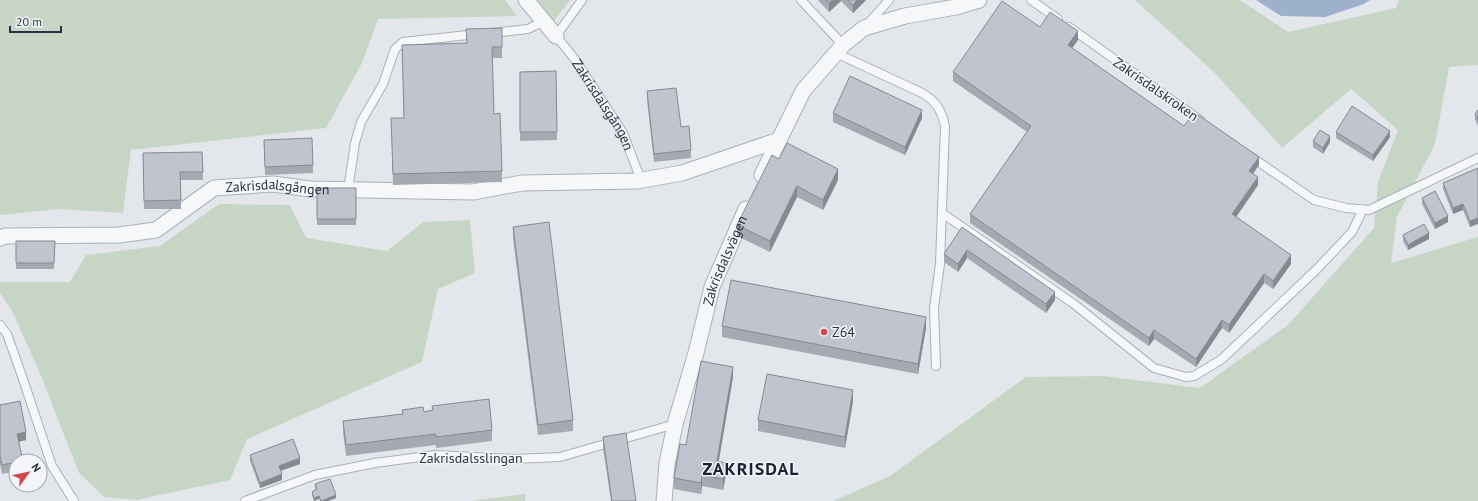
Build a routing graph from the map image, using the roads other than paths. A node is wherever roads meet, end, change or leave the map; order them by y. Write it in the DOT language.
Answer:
graph roads {
  1 [pos="526,0"];
  2 [pos="582,0"];
  3 [pos="801,0"];
  4 [pos="889,0"];
  5 [pos="979,0"];
  6 [pos="1031,0"];
  7 [pos="544,21"];
  8 [pos="864,28"];
  9 [pos="556,36"];
  10 [pos="840,49"];
  11 [pos="1204,123"];
  12 [pos="779,140"];
  13 [pos="1243,150"];
  14 [pos="1478,158"];
  15 [pos="641,180"];
  16 [pos="348,190"];
  17 [pos="1363,209"];
  18 [pos="942,213"];
  19 [pos="0,238"];
  20 [pos="0,325"];
  21 [pos="936,366"];
  22 [pos="675,424"];
  23 [pos="74,501"];
  24 [pos="245,501"];
  25 [pos="664,501"];
  1 -- 7 [label="street"];
  2 -- 9 [label="lane"];
  3 -- 10 [label="lane"];
  4 -- 8 [label="lane"];
  5 -- 8 [label="street, Zakrisdalsvägen"];
  6 -- 11 [label="lane, Zakrisdalskroken"];
  7 -- 9 [label="street"];
  7 -- 16 [label="lane"];
  8 -- 10 [label="street, Zakrisdalsvägen"];
  9 -- 15 [label="lane, Zakrisdalsgången"];
  10 -- 12 [label="street, Zakrisdalsvägen"];
  10 -- 18 [label="lane"];
  12 -- 15 [label="street, Zakrisdalsgången"];
  12 -- 22 [label="street, Zakrisdalsvägen"];
  13 -- 17 [label="lane"];
  14 -- 17 [label="lane"];
  15 -- 16 [label="street, Zakrisdalsgången"];
  16 -- 19 [label="street, Zakrisdalsgången"];
  17 -- 18 [label="lane"];
  18 -- 21 [label="lane"];
  20 -- 23 [label="lane"];
  22 -- 24 [label="lane, Zakrisdalsslingan"];
  22 -- 25 [label="street, Zakrisdalsvägen"];
}
